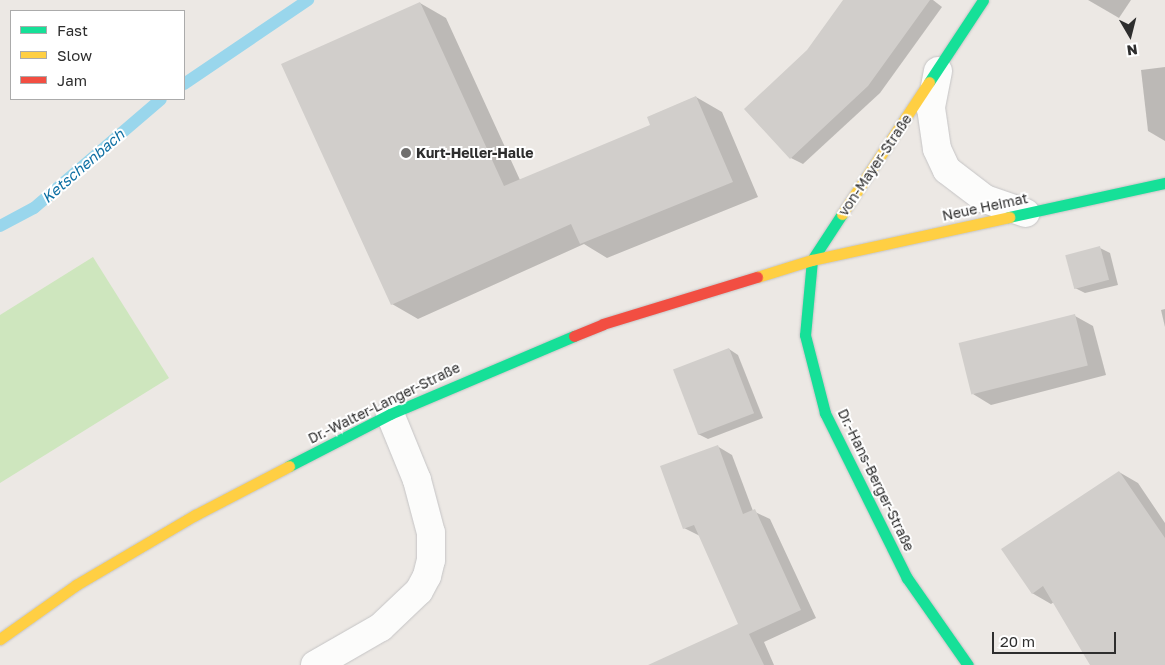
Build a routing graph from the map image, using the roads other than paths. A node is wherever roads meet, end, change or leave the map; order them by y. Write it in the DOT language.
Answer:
graph roads {
  1 [pos="983,0"];
  2 [pos="938,71"];
  3 [pos="1165,183"];
  4 [pos="1026,213"];
  5 [pos="812,260"];
  6 [pos="390,414"];
  7 [pos="0,639"];
  8 [pos="315,665"];
  9 [pos="968,665"];
  1 -- 2 [label="street, von-Mayer-Straße"];
  2 -- 4 [label="street, von-Mayer-Straße"];
  2 -- 5 [label="street, von-Mayer-Straße"];
  3 -- 4 [label="street, Neue Heimat"];
  4 -- 5 [label="street, Neue Heimat"];
  5 -- 6 [label="street, Dr.-Walter-Langer-Straße"];
  5 -- 9 [label="street, Dr.-Hans-Berger-Straße"];
  6 -- 7 [label="street, Dr.-Walter-Langer-Straße"];
  6 -- 8 [label="street"];
}
